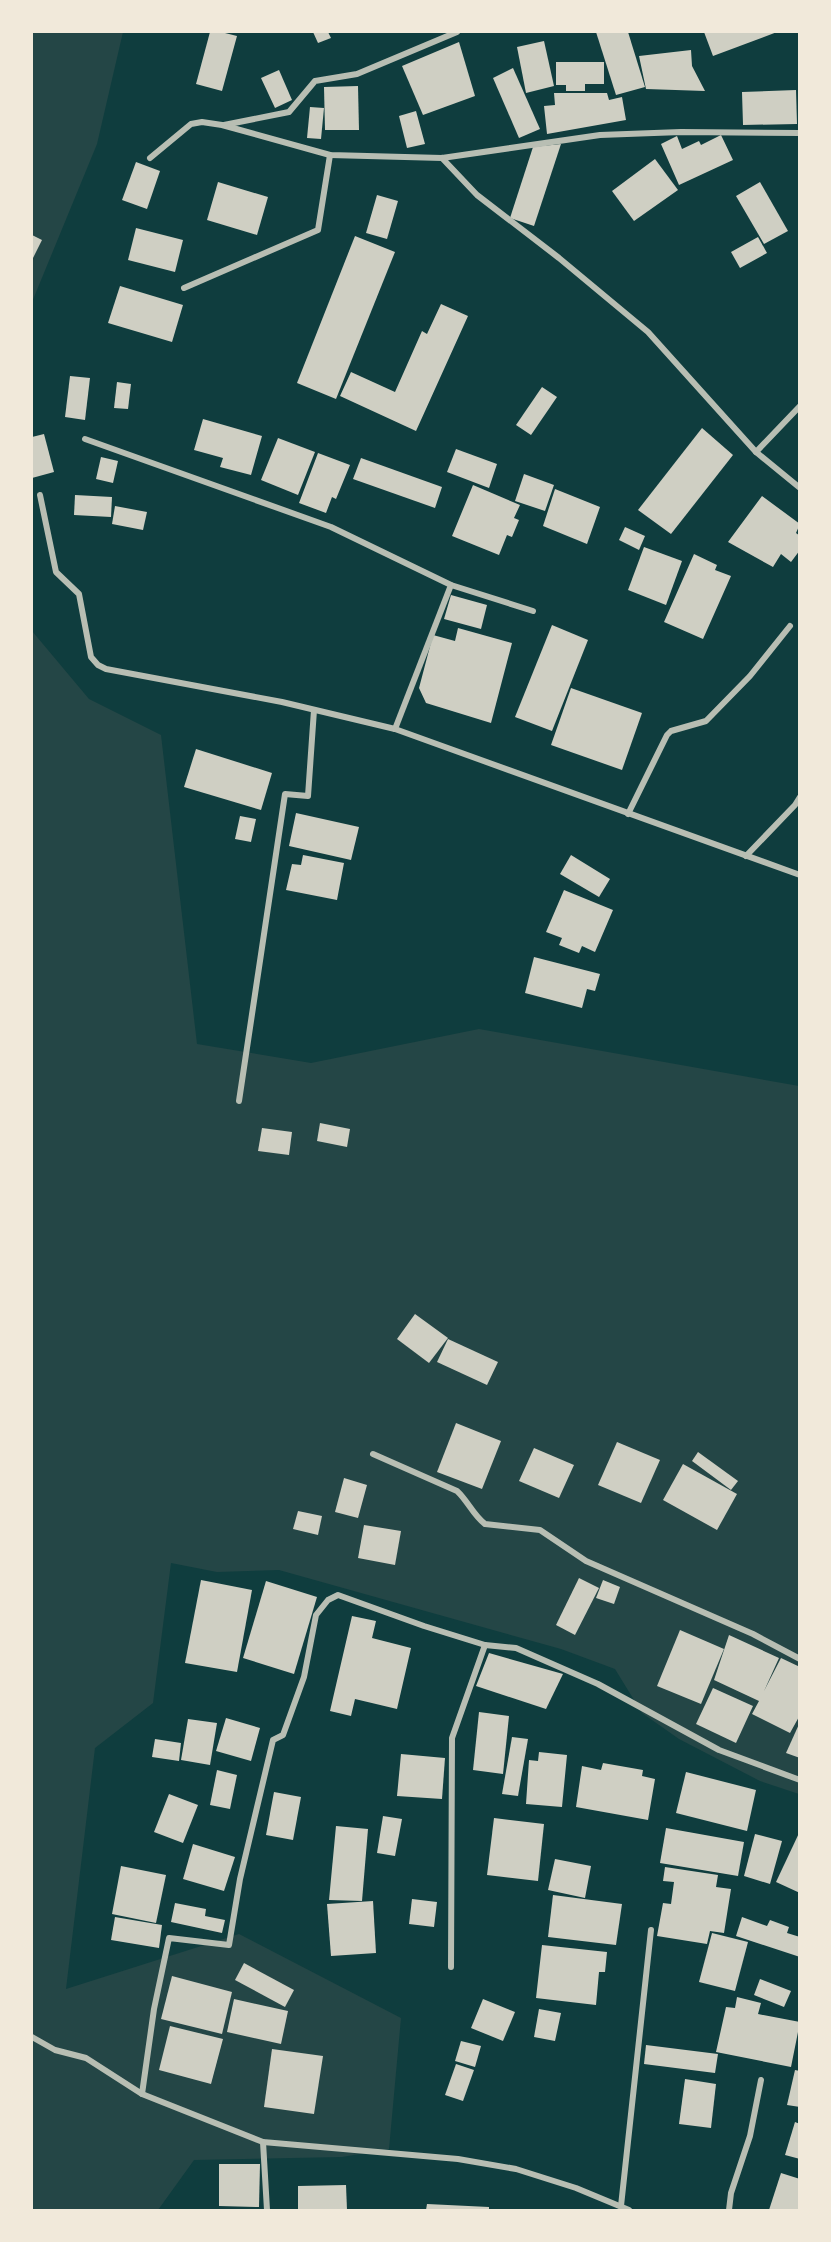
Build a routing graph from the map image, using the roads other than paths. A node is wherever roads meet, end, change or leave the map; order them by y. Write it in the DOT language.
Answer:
graph roads {
  1 [pos="457,32"];
  2 [pos="222,125"];
  3 [pos="800,133"];
  4 [pos="330,155"];
  5 [pos="150,158"];
  6 [pos="442,158"];
  7 [pos="184,288"];
  8 [pos="800,406"];
  9 [pos="85,439"];
  10 [pos="756,452"];
  11 [pos="800,488"];
  12 [pos="40,495"];
  13 [pos="451,585"];
  14 [pos="533,611"];
  15 [pos="790,626"];
  16 [pos="314,710"];
  17 [pos="395,729"];
  18 [pos="800,797"];
  19 [pos="628,814"];
  20 [pos="746,856"];
  21 [pos="800,875"];
  22 [pos="239,1101"];
  23 [pos="373,1454"];
  24 [pos="485,1645"];
  25 [pos="800,1659"];
  26 [pos="800,1780"];
  27 [pos="651,1930"];
  28 [pos="451,1967"];
  29 [pos="32,2037"];
  30 [pos="761,2080"];
  31 [pos="142,2094"];
  32 [pos="263,2142"];
  33 [pos="621,2206"];
  34 [pos="267,2211"];
  35 [pos="629,2211"];
  36 [pos="729,2211"];
  1 -- 2 [label="street"];
  2 -- 4 [label="street"];
  2 -- 5 [label="street"];
  3 -- 6 [label="street"];
  4 -- 6 [label="street"];
  4 -- 7 [label="street"];
  6 -- 10 [label="street"];
  8 -- 10 [label="street"];
  9 -- 13 [label="street"];
  10 -- 11 [label="street"];
  12 -- 16 [label="street"];
  13 -- 14 [label="street"];
  13 -- 17 [label="street"];
  15 -- 19 [label="street"];
  16 -- 17 [label="street"];
  16 -- 22 [label="street"];
  17 -- 19 [label="street"];
  18 -- 20 [label="street"];
  19 -- 20 [label="street"];
  20 -- 21 [label="street"];
  23 -- 25 [label="street"];
  24 -- 26 [label="street"];
  24 -- 28 [label="street"];
  24 -- 31 [label="street"];
  27 -- 33 [label="street"];
  29 -- 31 [label="street"];
  30 -- 36 [label="street"];
  31 -- 32 [label="street"];
  32 -- 33 [label="street"];
  32 -- 34 [label="street"];
  33 -- 35 [label="street"];
}
